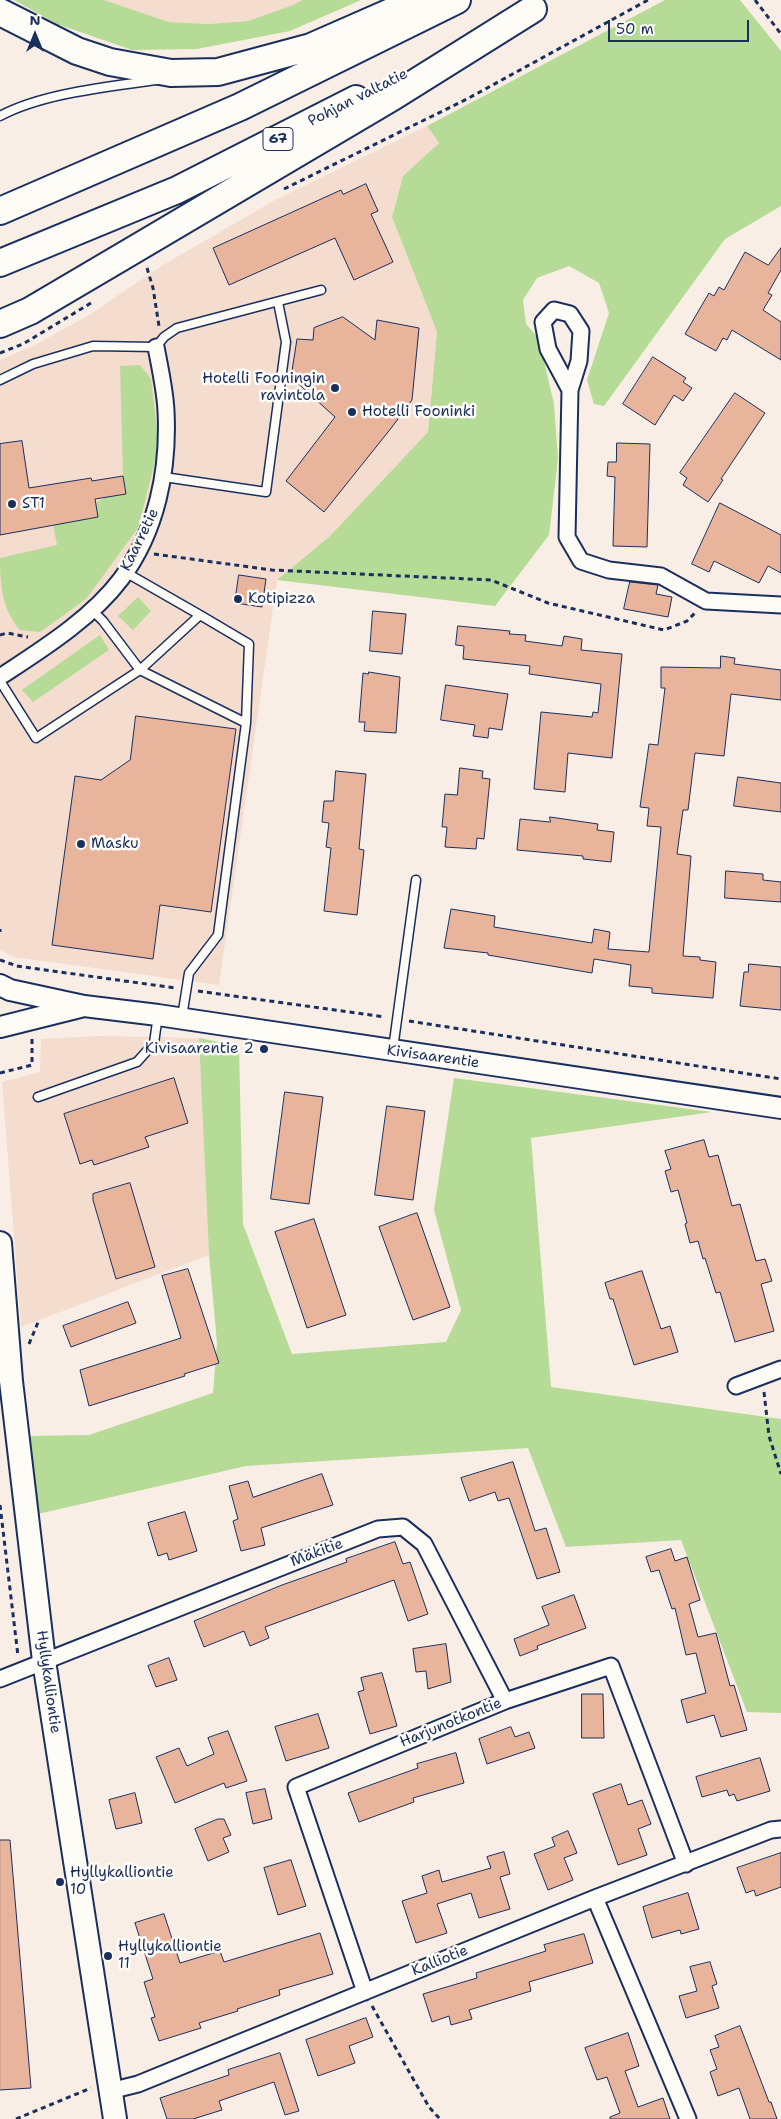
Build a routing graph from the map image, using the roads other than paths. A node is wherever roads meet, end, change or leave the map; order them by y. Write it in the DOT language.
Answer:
graph roads {
  1 [pos="418,0"];
  2 [pos="457,0"];
  3 [pos="540,4"];
  4 [pos="0,12"];
  5 [pos="218,72"];
  6 [pos="0,116"];
  7 [pos="0,211"];
  8 [pos="0,263"];
  9 [pos="321,290"];
  10 [pos="278,302"];
  11 [pos="0,324"];
  12 [pos="160,342"];
  13 [pos="0,380"];
  14 [pos="570,390"];
  15 [pos="164,477"];
  16 [pos="125,572"];
  17 [pos="781,605"];
  18 [pos="92,610"];
  19 [pos="200,615"];
  20 [pos="140,670"];
  21 [pos="0,677"];
  22 [pos="0,681"];
  23 [pos="246,723"];
  24 [pos="416,880"];
  25 [pos="0,986"];
  26 [pos="84,1006"];
  27 [pos="158,1015"];
  28 [pos="182,1018"];
  29 [pos="0,1027"];
  30 [pos="393,1051"];
  31 [pos="38,1097"];
  32 [pos="781,1108"];
  33 [pos="0,1243"];
  34 [pos="781,1369"];
  35 [pos="6,1382"];
  36 [pos="736,1386"];
  37 [pos="44,1661"];
  38 [pos="0,1679"];
  39 [pos="505,1701"];
  40 [pos="776,1830"];
  41 [pos="686,1864"];
  42 [pos="595,1898"];
  43 [pos="364,1992"];
  44 [pos="102,2089"];
  45 [pos="115,2119"];
  46 [pos="688,2119"];
  1 -- 5 [label="highway"];
  2 -- 7 [label="highway"];
  3 -- 8 [label="highway, Pohjan valtatie / 67"];
  3 -- 11 [label="highway"];
  4 -- 5 [label="highway"];
  5 -- 6 [label="lane"];
  9 -- 10 [label="lane"];
  10 -- 12 [label="lane"];
  10 -- 15 [label="lane"];
  12 -- 13 [label="lane"];
  12 -- 15 [label="street, Kaarretie"];
  14 -- 17 [label="street"];
  15 -- 16 [label="street, Kaarretie"];
  16 -- 18 [label="street, Kaarretie"];
  16 -- 19 [label="lane"];
  18 -- 20 [label="lane"];
  18 -- 21 [label="street, Kaarretie"];
  19 -- 20 [label="lane"];
  19 -- 23 [label="lane"];
  20 -- 22 [label="lane"];
  20 -- 23 [label="lane"];
  23 -- 28 [label="lane"];
  24 -- 30 [label="lane"];
  25 -- 26 [label="street, Kivisaarentie"];
  26 -- 27 [label="street, Kivisaarentie"];
  26 -- 29 [label="street, Kivisaarentie"];
  27 -- 28 [label="street, Kivisaarentie"];
  27 -- 31 [label="lane"];
  28 -- 30 [label="street, Kivisaarentie"];
  30 -- 32 [label="street, Kivisaarentie"];
  33 -- 35 [label="main road, Hyllykalliontie"];
  34 -- 36 [label="street"];
  35 -- 37 [label="main road, Hyllykalliontie"];
  37 -- 38 [label="street, Mäkitie"];
  37 -- 39 [label="street, Mäkitie"];
  37 -- 44 [label="main road, Hyllykalliontie"];
  39 -- 41 [label="street, Harjunotkontie"];
  39 -- 43 [label="street, Harjunotkontie"];
  40 -- 41 [label="street, Kalliotie"];
  41 -- 42 [label="street, Kalliotie"];
  42 -- 43 [label="street, Kalliotie"];
  42 -- 46 [label="street"];
  43 -- 44 [label="street, Kalliotie"];
  44 -- 45 [label="main road, Hyllykalliontie"];
}
